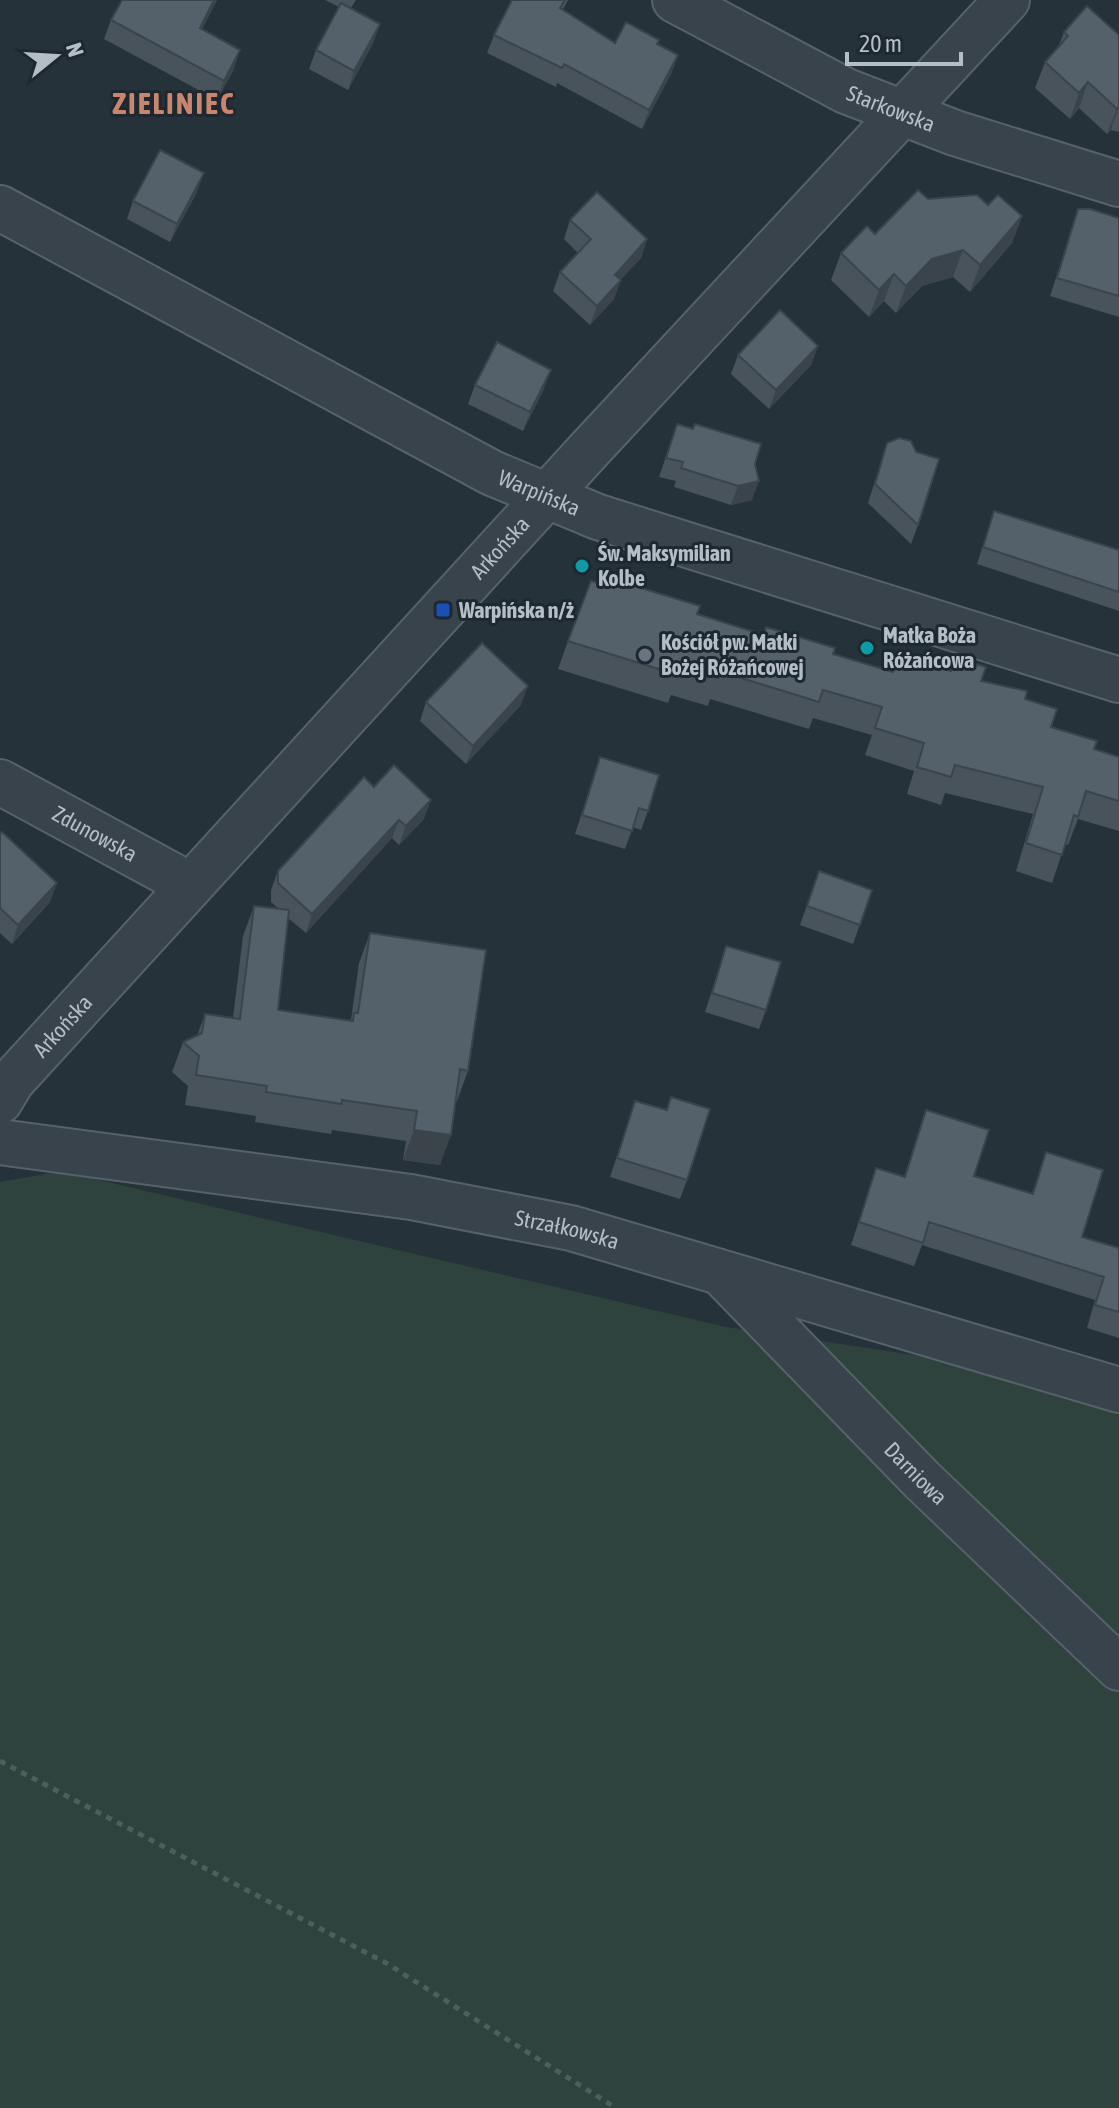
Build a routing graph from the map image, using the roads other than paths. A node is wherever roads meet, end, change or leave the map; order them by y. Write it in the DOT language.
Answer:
graph roads {
  1 [pos="675,0"];
  2 [pos="1007,0"];
  3 [pos="904,113"];
  4 [pos="1119,184"];
  5 [pos="0,208"];
  6 [pos="547,496"];
  7 [pos="1119,680"];
  8 [pos="0,782"];
  9 [pos="190,885"];
  10 [pos="0,1101"];
  11 [pos="0,1142"];
  12 [pos="721,1273"];
  13 [pos="1119,1390"];
  14 [pos="1119,1668"];
  1 -- 3 [label="street, Starkowska"];
  2 -- 3 [label="street, Arkońska"];
  3 -- 4 [label="street, Starkowska"];
  3 -- 6 [label="street, Arkońska"];
  5 -- 6 [label="street, Warpińska"];
  6 -- 7 [label="street, Warpińska"];
  6 -- 9 [label="street, Arkońska"];
  8 -- 9 [label="street, Zdunowska"];
  9 -- 10 [label="street, Arkońska"];
  11 -- 12 [label="street, Strzałkowska"];
  12 -- 13 [label="street, Strzałkowska"];
  12 -- 14 [label="street, Darniowa"];
}
